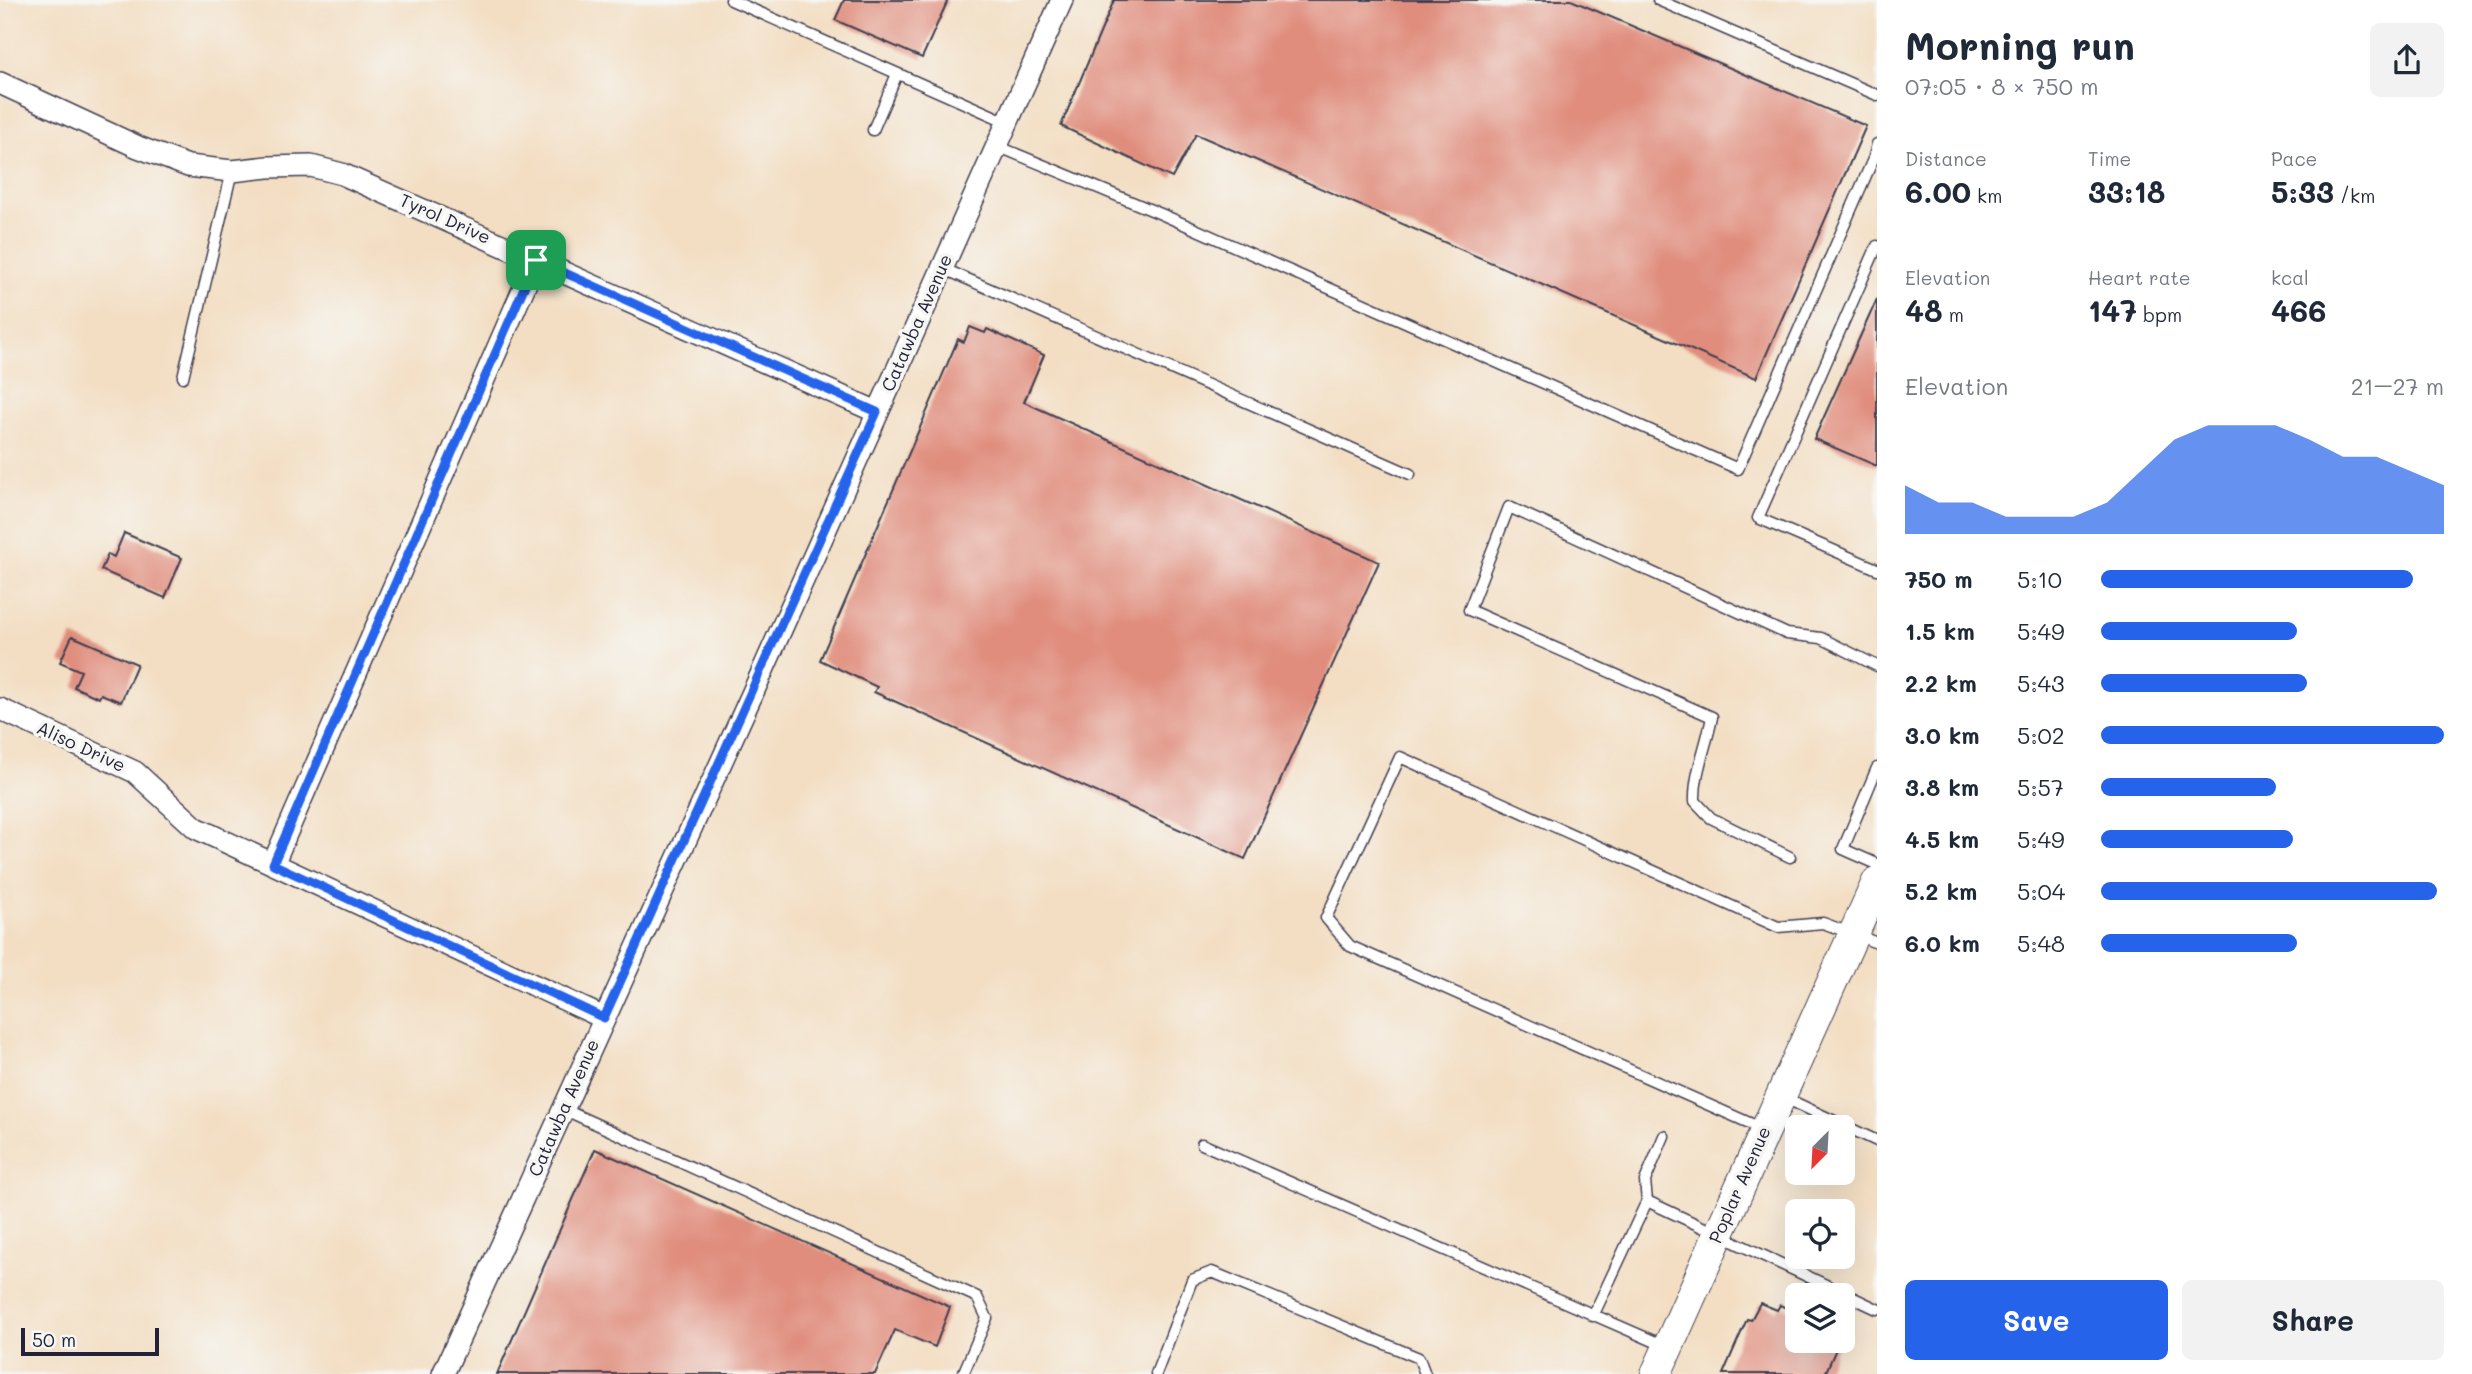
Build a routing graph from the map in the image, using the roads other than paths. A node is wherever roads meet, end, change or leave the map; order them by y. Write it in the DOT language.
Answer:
graph roads {
  1 [pos="731,0"];
  2 [pos="1062,0"];
  3 [pos="1658,0"];
  4 [pos="897,74"];
  5 [pos="0,83"];
  6 [pos="1877,95"];
  7 [pos="1007,122"];
  8 [pos="873,130"];
  9 [pos="1877,144"];
  10 [pos="997,146"];
  11 [pos="232,171"];
  12 [pos="1877,246"];
  13 [pos="536,260"];
  14 [pos="942,268"];
  15 [pos="183,377"];
  16 [pos="877,412"];
  17 [pos="1410,474"];
  18 [pos="1877,569"];
  19 [pos="1877,666"];
  20 [pos="0,709"];
  21 [pos="1877,768"];
  22 [pos="1790,858"];
  23 [pos="273,864"];
  24 [pos="1877,864"];
  25 [pos="1877,882"];
  26 [pos="1865,939"];
  27 [pos="604,1018"];
  28 [pos="1781,1096"];
  29 [pos="563,1109"];
  30 [pos="1765,1130"];
  31 [pos="1664,1136"];
  32 [pos="1877,1142"];
  33 [pos="1202,1144"];
  34 [pos="1647,1200"];
  35 [pos="1719,1234"];
  36 [pos="1877,1309"];
  37 [pos="1594,1316"];
  38 [pos="1662,1361"];
  39 [pos="443,1374"];
  40 [pos="962,1374"];
  41 [pos="1156,1374"];
  42 [pos="1425,1374"];
  1 -- 4 [label="lane"];
  2 -- 7 [label="street, Catawba Avenue"];
  3 -- 6 [label="lane"];
  4 -- 7 [label="lane"];
  4 -- 8 [label="lane"];
  5 -- 11 [label="street, Tyrol Drive"];
  7 -- 10 [label="street, Catawba Avenue"];
  9 -- 10 [label="lane"];
  10 -- 14 [label="street, Catawba Avenue"];
  11 -- 13 [label="street, Tyrol Drive"];
  11 -- 15 [label="lane"];
  12 -- 18 [label="lane"];
  13 -- 16 [label="street, Tyrol Drive"];
  13 -- 23 [label="street"];
  14 -- 16 [label="street, Catawba Avenue"];
  14 -- 17 [label="lane"];
  16 -- 27 [label="street, Catawba Avenue"];
  19 -- 22 [label="lane"];
  20 -- 23 [label="street, Aliso Drive"];
  21 -- 24 [label="lane"];
  23 -- 27 [label="street, Aliso Drive"];
  25 -- 26 [label="street, Poplar Avenue"];
  26 -- 28 [label="street, Poplar Avenue"];
  26 -- 30 [label="lane"];
  27 -- 29 [label="street, Catawba Avenue"];
  28 -- 30 [label="street, Poplar Avenue"];
  28 -- 32 [label="lane"];
  29 -- 39 [label="street, Catawba Avenue"];
  29 -- 40 [label="lane"];
  30 -- 35 [label="street, Poplar Avenue"];
  31 -- 34 [label="lane"];
  33 -- 37 [label="lane"];
  34 -- 35 [label="lane"];
  34 -- 37 [label="lane"];
  35 -- 36 [label="lane"];
  35 -- 38 [label="street, Poplar Avenue"];
  37 -- 38 [label="lane"];
  41 -- 42 [label="lane"];
}
